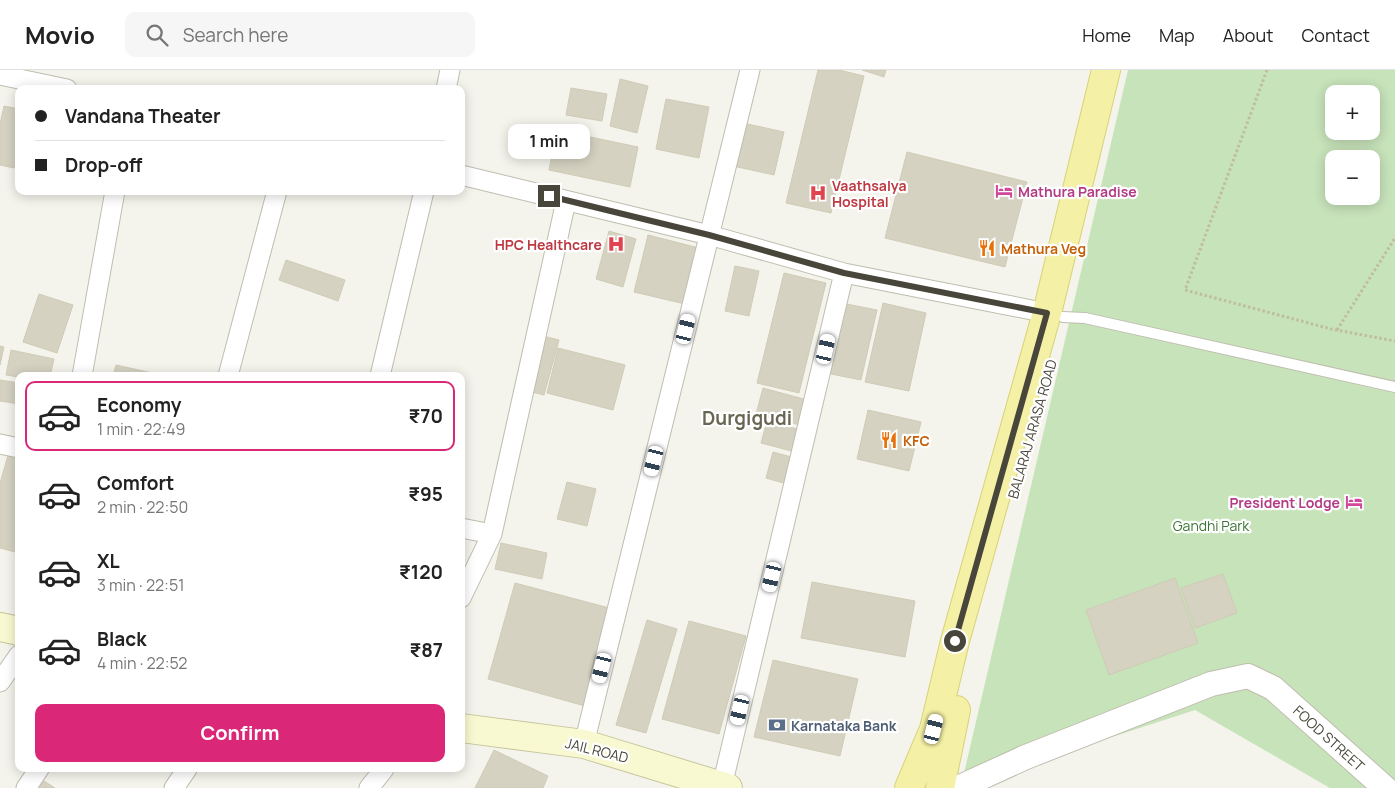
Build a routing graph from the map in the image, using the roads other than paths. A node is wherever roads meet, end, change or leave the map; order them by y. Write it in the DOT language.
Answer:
graph roads {
  1 [pos="450,70"];
  2 [pos="750,70"];
  3 [pos="1106,70"];
  4 [pos="1123,70"];
  5 [pos="0,75"];
  6 [pos="48,85"];
  7 [pos="447,85"];
  8 [pos="465,176"];
  9 [pos="114,195"];
  10 [pos="276,195"];
  11 [pos="423,195"];
  12 [pos="566,201"];
  13 [pos="709,235"];
  14 [pos="844,273"];
  15 [pos="1055,315"];
  16 [pos="83,372"];
  17 [pos="229,372"];
  18 [pos="381,372"];
  19 [pos="1395,388"];
  20 [pos="0,444"];
  21 [pos="15,447"];
  22 [pos="465,529"];
  23 [pos="492,534"];
  24 [pos="465,590"];
  25 [pos="0,627"];
  26 [pos="15,630"];
  27 [pos="15,660"];
  28 [pos="0,682"];
  29 [pos="465,729"];
  30 [pos="584,744"];
  31 [pos="38,772"];
  32 [pos="185,772"];
  33 [pos="382,772"];
  34 [pos="725,787"];
  35 [pos="26,788"];
  36 [pos="174,788"];
  37 [pos="369,788"];
  38 [pos="909,788"];
  39 [pos="940,788"];
  40 [pos="958,788"];
  41 [pos="1385,788"];
  1 -- 7 [label="street"];
  2 -- 13 [label="street"];
  3 -- 15 [label="main road"];
  4 -- 15 [label="main road, BALARAJ ARASA ROAD"];
  5 -- 6 [label="street"];
  8 -- 12 [label="street"];
  9 -- 16 [label="street"];
  10 -- 17 [label="street"];
  11 -- 18 [label="street"];
  12 -- 13 [label="street"];
  12 -- 23 [label="street"];
  13 -- 14 [label="street"];
  13 -- 30 [label="street"];
  14 -- 15 [label="street"];
  14 -- 34 [label="street"];
  15 -- 19 [label="lane"];
  15 -- 38 [label="main road"];
  15 -- 39 [label="main road, BALARAJ ARASA ROAD"];
  20 -- 21 [label="street"];
  22 -- 23 [label="street"];
  23 -- 24 [label="street"];
  25 -- 26 [label="main road"];
  27 -- 28 [label="street"];
  29 -- 30 [label="main road, JAIL ROAD"];
  30 -- 34 [label="main road, JAIL ROAD"];
  31 -- 35 [label="street"];
  32 -- 36 [label="street"];
  33 -- 37 [label="street"];
  40 -- 41 [label="street, FOOD STREET"];
}
